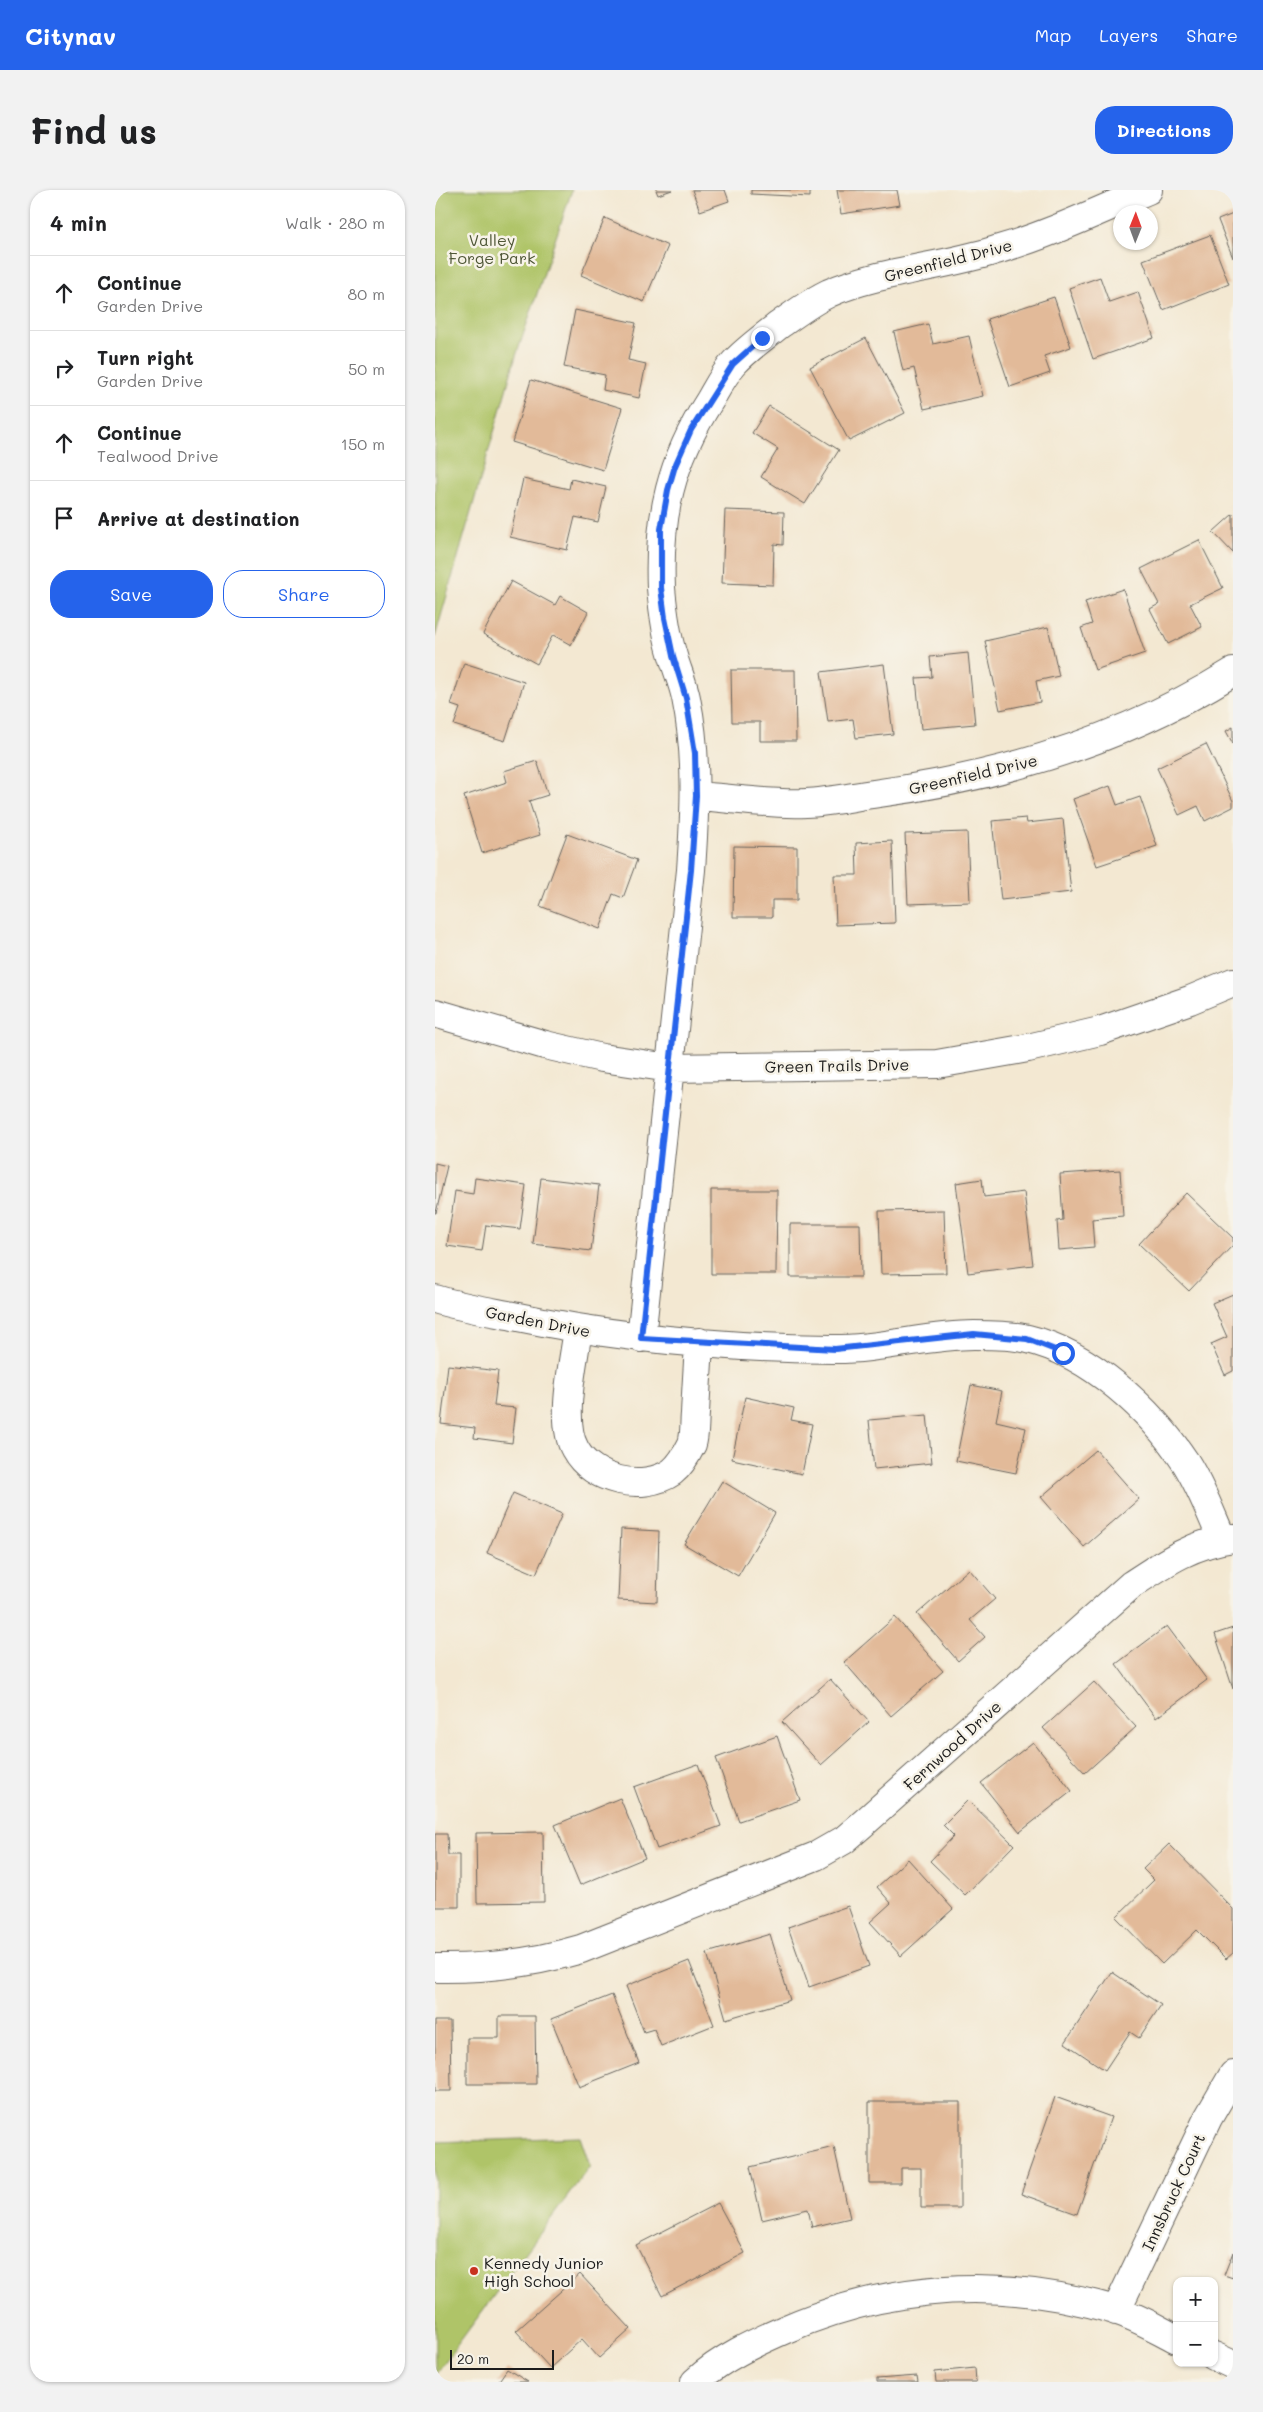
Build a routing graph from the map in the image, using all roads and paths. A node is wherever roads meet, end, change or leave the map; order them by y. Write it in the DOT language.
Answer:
graph roads {
  1 [pos="1148,190"];
  2 [pos="1233,672"];
  3 [pos="696,796"];
  4 [pos="1233,982"];
  5 [pos="435,1013"];
  6 [pos="670,1068"];
  7 [pos="435,1300"];
  8 [pos="578,1329"];
  9 [pos="641,1338"];
  10 [pos="699,1342"];
  11 [pos="1228,1539"];
  12 [pos="435,1968"];
  13 [pos="1233,2076"];
  14 [pos="1117,2310"];
  15 [pos="1173,2337"];
  16 [pos="1218,2358"];
  17 [pos="1233,2365"];
  18 [pos="695,2382"];
  1 -- 3 [label="street, Greenfield Drive"];
  2 -- 3 [label="street, Greenfield Drive"];
  3 -- 6 [label="street, Greenfield Drive"];
  4 -- 6 [label="street, Green Trails Drive"];
  5 -- 6 [label="street, Green Trails Drive"];
  6 -- 9 [label="street"];
  7 -- 8 [label="street, Garden Drive"];
  8 -- 9 [label="street, Garden Drive"];
  8 -- 10 [label="street"];
  9 -- 10 [label="street, Garden Drive"];
  10 -- 11 [label="street, Garden Drive"];
  11 -- 12 [label="street, Fernwood Drive"];
  13 -- 14 [label="street, Innsbruck Court"];
  14 -- 15 [label="street"];
  14 -- 18 [label="street"];
  16 -- 17 [label="street"];
}
